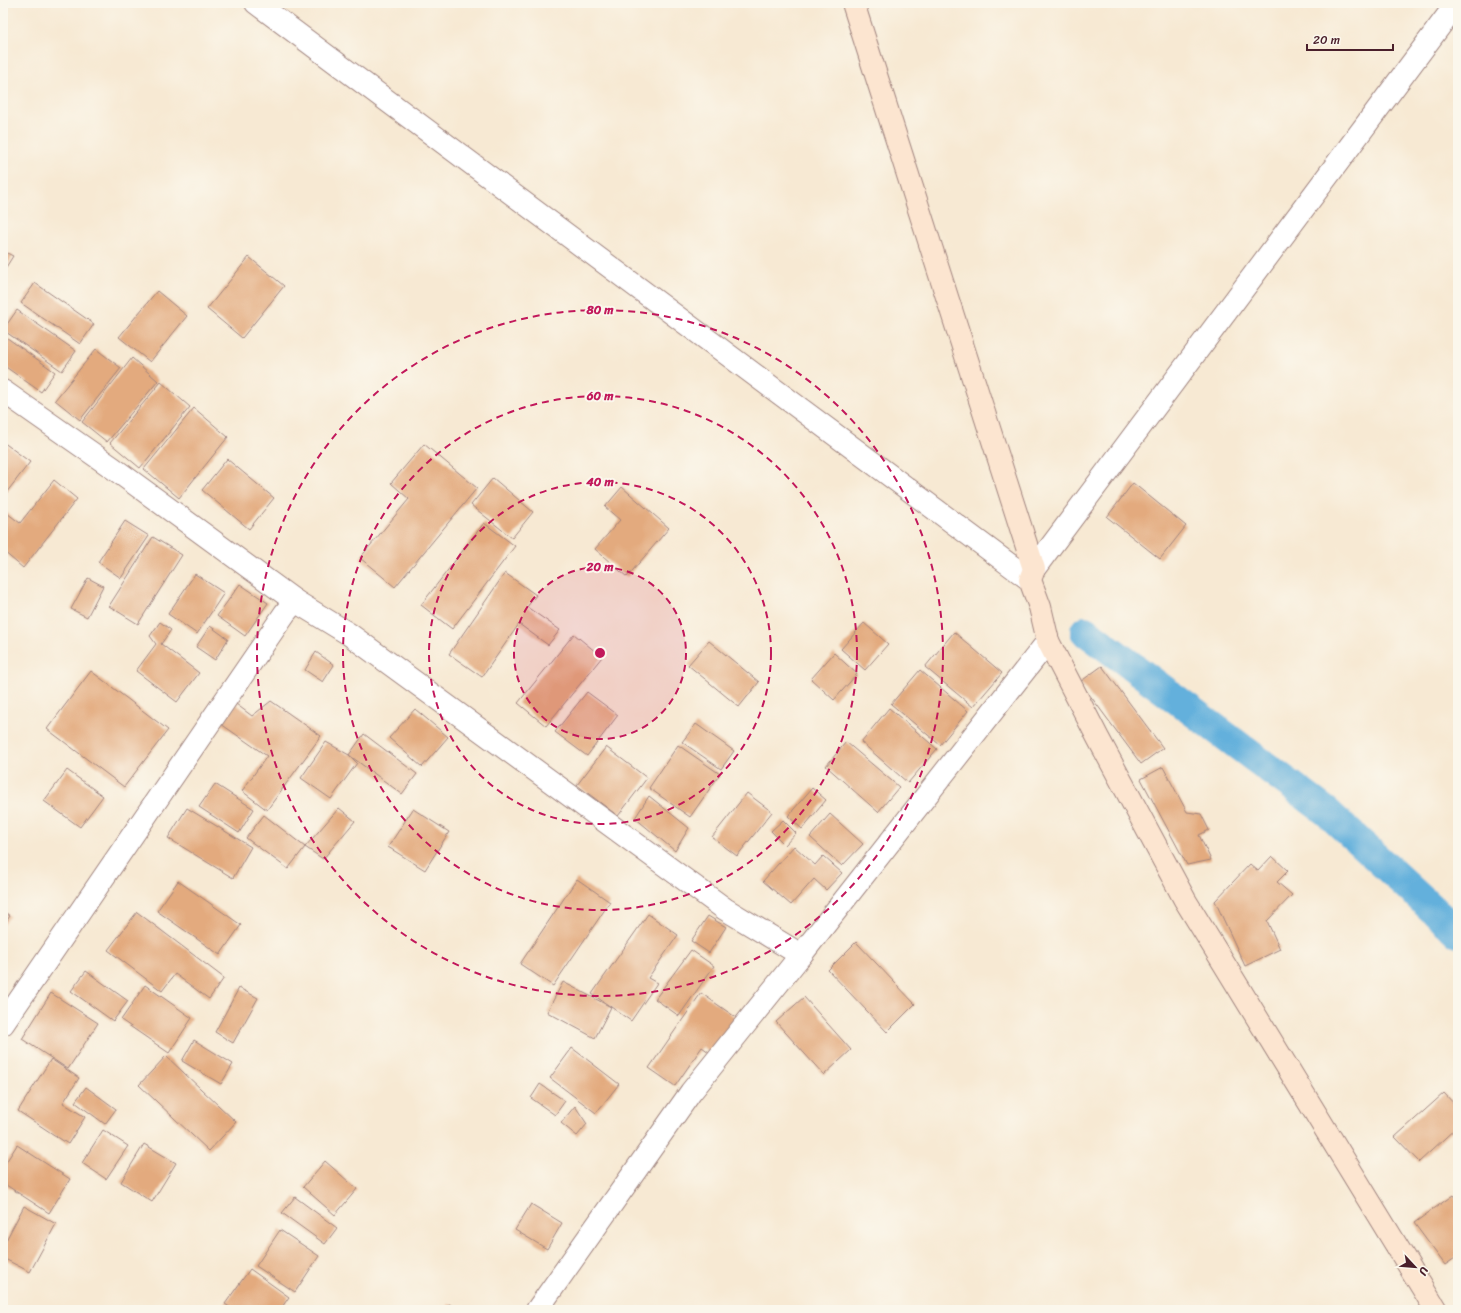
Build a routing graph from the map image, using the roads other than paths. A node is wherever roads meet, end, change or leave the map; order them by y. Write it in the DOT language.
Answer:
graph roads {
  1 [pos="256,3"];
  2 [pos="853,3"];
  3 [pos="1458,3"];
  4 [pos="3,390"];
  5 [pos="1032,575"];
  6 [pos="295,601"];
  7 [pos="1048,641"];
  8 [pos="801,955"];
  9 [pos="3,1024"];
  10 [pos="537,1310"];
  11 [pos="1436,1310"];
  1 -- 5 [label="street"];
  2 -- 5 [label="main road"];
  3 -- 5 [label="street"];
  4 -- 6 [label="street"];
  5 -- 7 [label="main road"];
  6 -- 8 [label="street"];
  6 -- 9 [label="street"];
  7 -- 8 [label="street"];
  7 -- 11 [label="main road"];
  8 -- 10 [label="street"];
}
